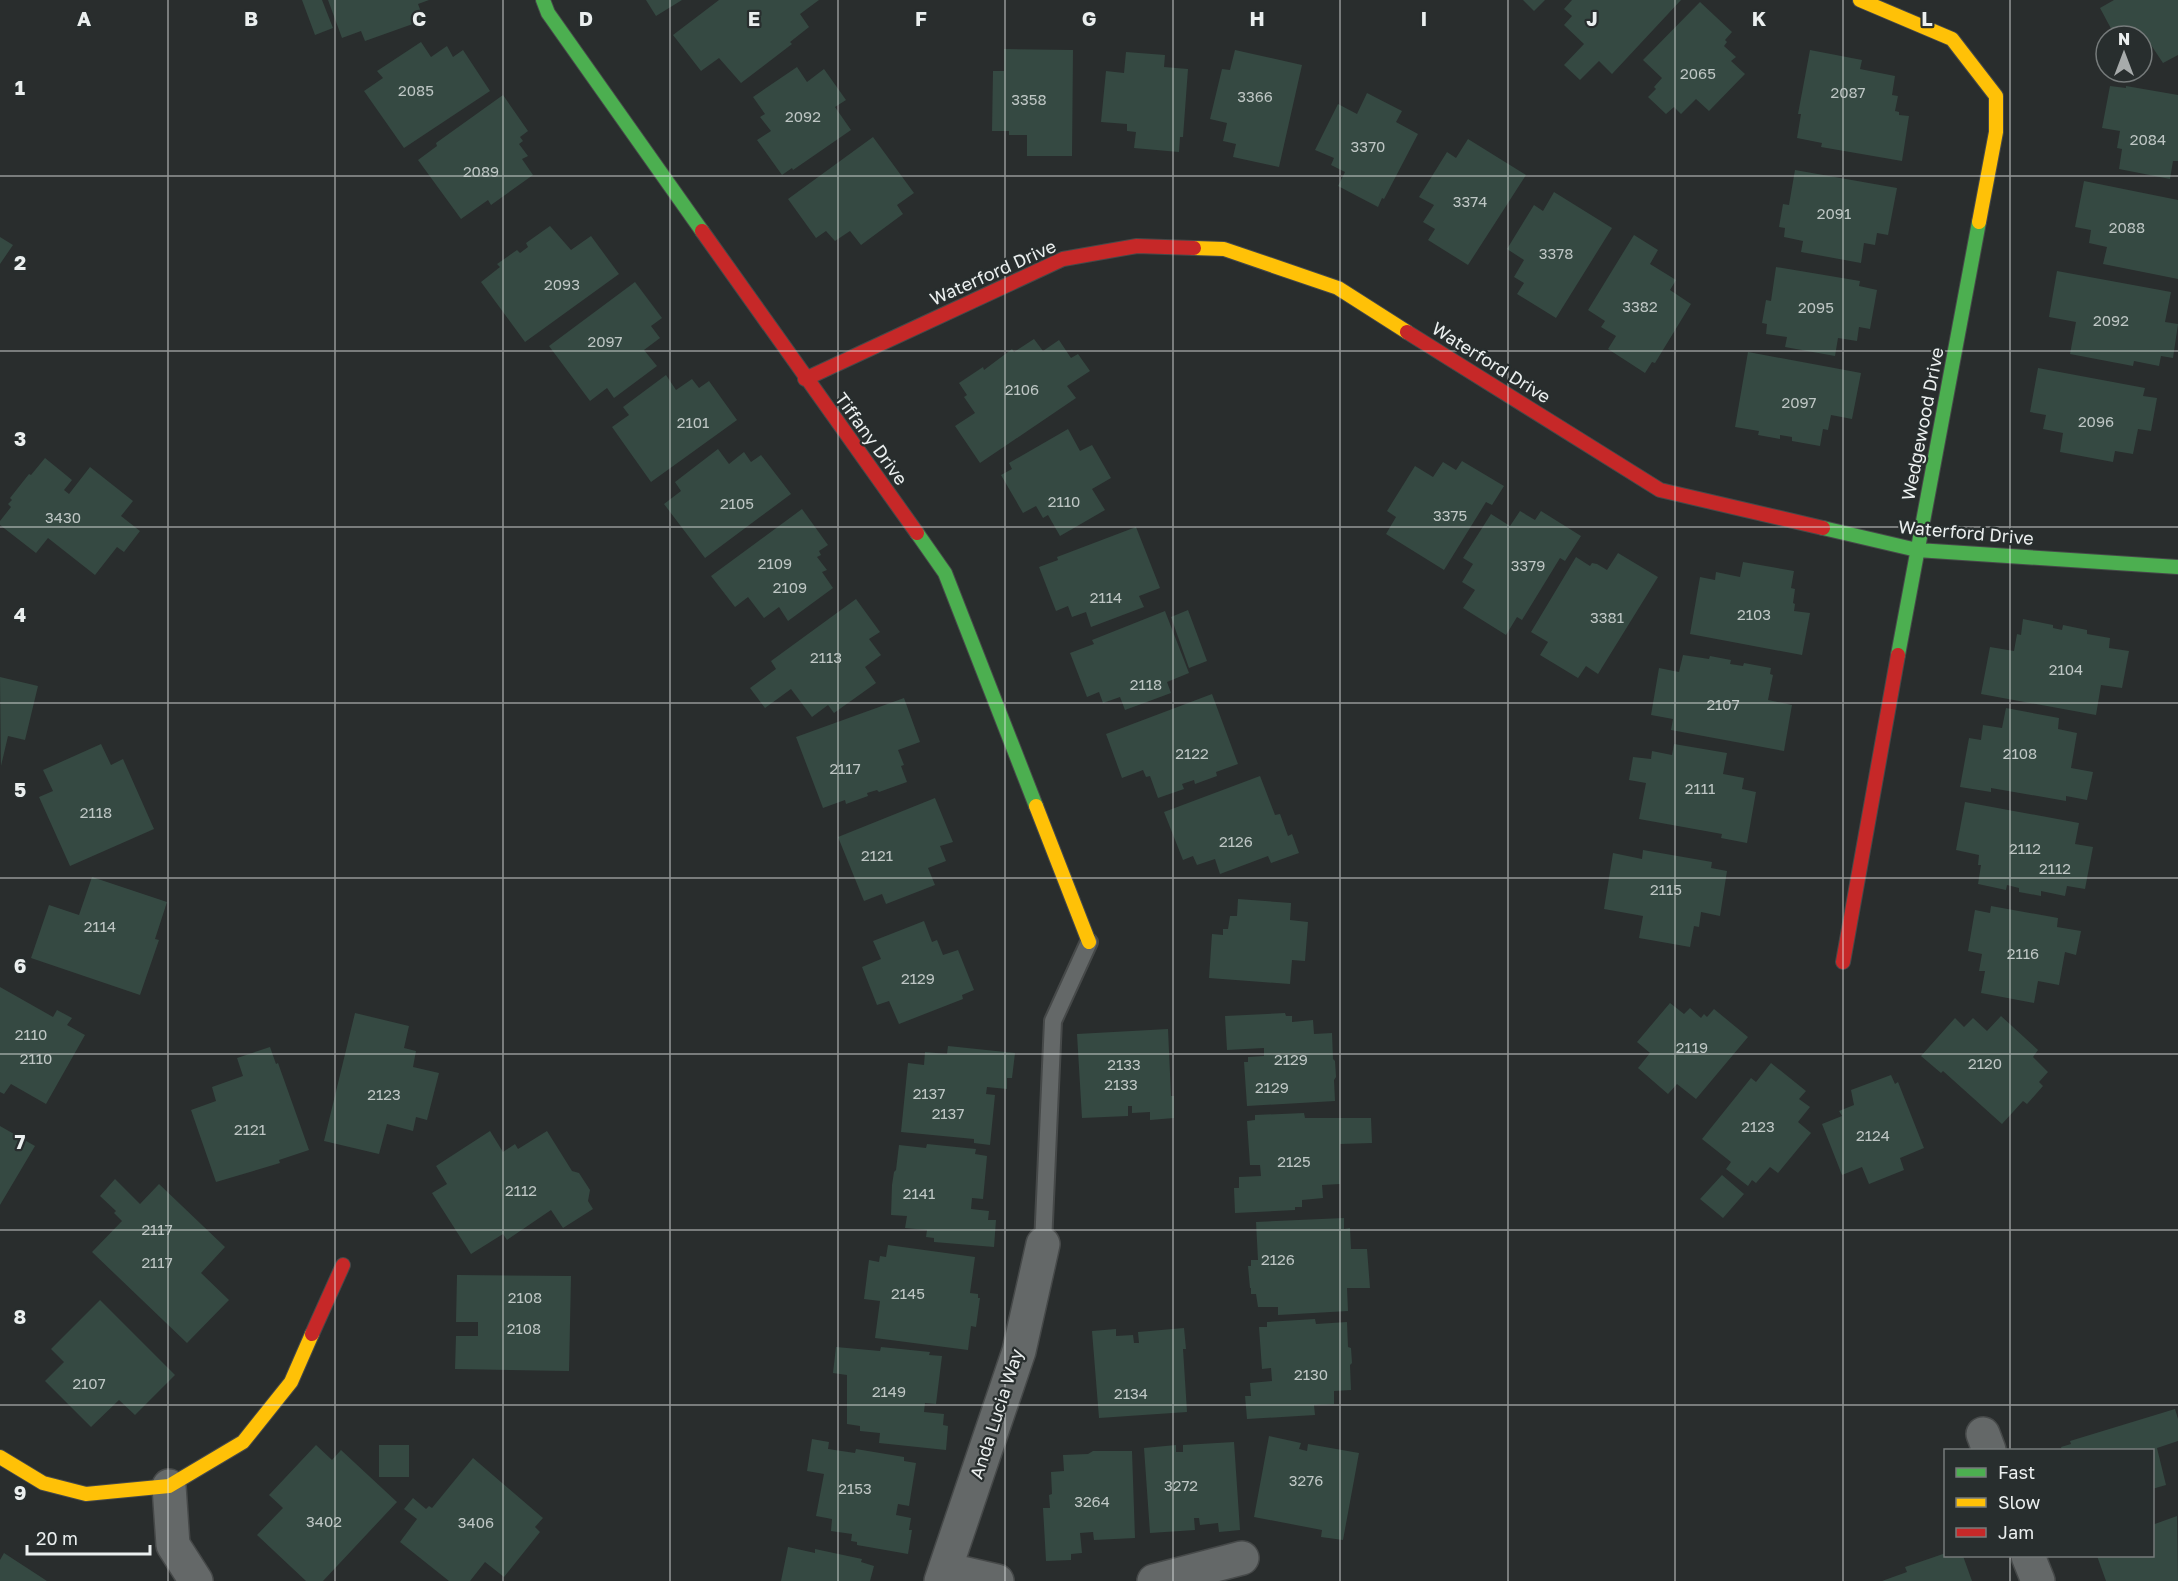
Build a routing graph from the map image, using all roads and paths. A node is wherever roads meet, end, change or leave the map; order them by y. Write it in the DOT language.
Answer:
graph roads {
  1 [pos="543,0"];
  2 [pos="1860,0"];
  3 [pos="806,379"];
  4 [pos="1917,550"];
  5 [pos="2178,567"];
  6 [pos="1089,942"];
  7 [pos="1843,962"];
  8 [pos="1043,1244"];
  9 [pos="343,1265"];
  10 [pos="0,1457"];
  11 [pos="169,1486"];
  12 [pos="2028,1557"];
  13 [pos="1242,1558"];
  14 [pos="943,1575"];
  15 [pos="196,1581"];
  16 [pos="997,1581"];
  17 [pos="1154,1581"];
  18 [pos="2038,1581"];
  1 -- 3 [label="street, Tiffany Drive"];
  2 -- 4 [label="street, Wedgewood Drive"];
  3 -- 4 [label="street, Waterford Drive"];
  3 -- 6 [label="street, Tiffany Drive"];
  4 -- 5 [label="street, Waterford Drive"];
  4 -- 7 [label="street, Wedgewood Drive"];
  6 -- 8 [label="lane"];
  8 -- 14 [label="street, Anda Lucia Way"];
  9 -- 11 [label="street"];
  10 -- 11 [label="street"];
  11 -- 15 [label="street"];
  12 -- 18 [label="street"];
  13 -- 17 [label="street"];
  14 -- 16 [label="street"];
}
